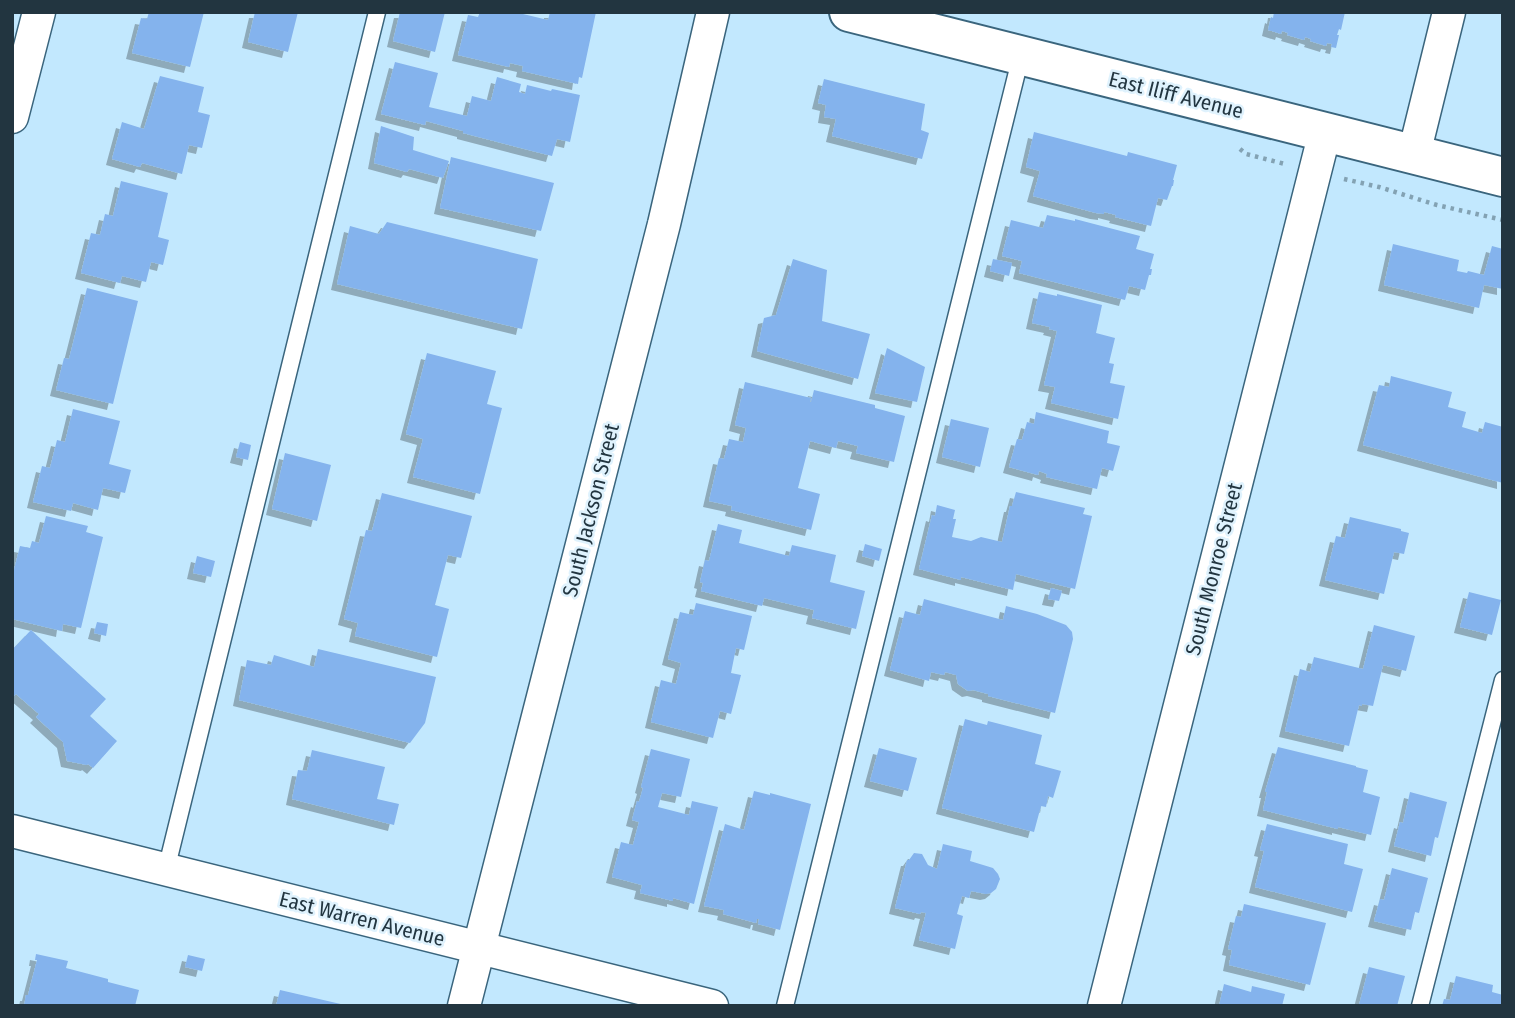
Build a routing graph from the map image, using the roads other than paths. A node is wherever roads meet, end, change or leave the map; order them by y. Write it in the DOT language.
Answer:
graph roads {
  1 [pos="39,12"];
  2 [pos="377,12"];
  3 [pos="713,12"];
  4 [pos="1449,12"];
  5 [pos="854,13"];
  6 [pos="1021,55"];
  7 [pos="12,117"];
  8 [pos="1325,132"];
  9 [pos="1415,154"];
  10 [pos="1503,177"];
  11 [pos="1503,680"];
  12 [pos="12,831"];
  13 [pos="166,870"];
  14 [pos="479,948"];
  15 [pos="464,1006"];
  16 [pos="712,1006"];
  17 [pos="785,1006"];
  18 [pos="1104,1006"];
  19 [pos="1420,1006"];
  1 -- 7 [label="street"];
  2 -- 13 [label="lane"];
  3 -- 14 [label="street, South Jackson Street"];
  4 -- 9 [label="street"];
  5 -- 6 [label="street, East Iliff Avenue"];
  6 -- 8 [label="street, East Iliff Avenue"];
  6 -- 17 [label="lane"];
  8 -- 9 [label="street, East Iliff Avenue"];
  8 -- 18 [label="street, South Monroe Street"];
  9 -- 10 [label="street, East Iliff Avenue"];
  11 -- 19 [label="lane"];
  12 -- 13 [label="street, East Warren Avenue"];
  13 -- 14 [label="street, East Warren Avenue"];
  14 -- 15 [label="street, South Jackson Street"];
  14 -- 16 [label="street, East Warren Avenue"];
}
